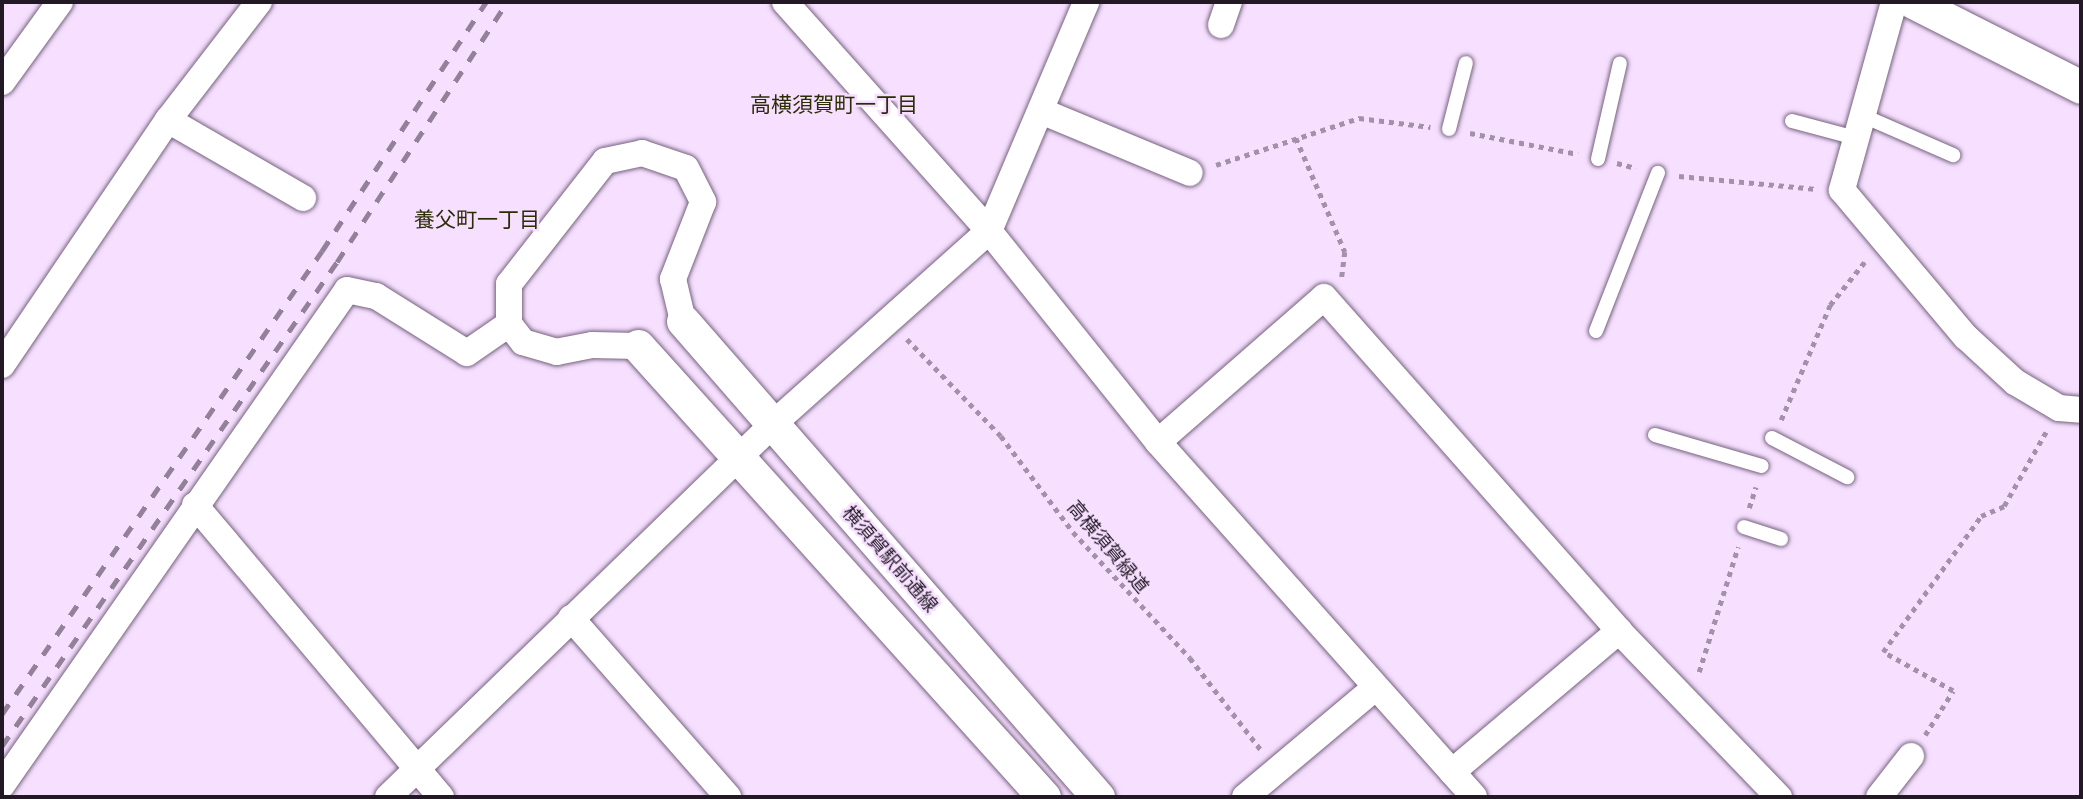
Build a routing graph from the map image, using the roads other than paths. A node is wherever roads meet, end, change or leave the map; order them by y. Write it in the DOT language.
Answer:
graph roads {
  1 [pos="60,2"];
  2 [pos="259,2"];
  3 [pos="785,2"];
  4 [pos="1086,2"];
  5 [pos="1894,2"];
  6 [pos="1913,2"];
  7 [pos="1466,63"];
  8 [pos="1620,63"];
  9 [pos="2,82"];
  10 [pos="2081,86"];
  11 [pos="1041,111"];
  12 [pos="168,121"];
  13 [pos="1792,121"];
  14 [pos="1855,126"];
  15 [pos="1449,129"];
  16 [pos="1953,155"];
  17 [pos="1598,159"];
  18 [pos="1190,173"];
  19 [pos="1658,173"];
  20 [pos="303,198"];
  21 [pos="989,231"];
  22 [pos="682,321"];
  23 [pos="509,324"];
  24 [pos="1596,331"];
  25 [pos="638,346"];
  26 [pos="2,365"];
  27 [pos="2070,409"];
  28 [pos="773,424"];
  29 [pos="1655,435"];
  30 [pos="1772,438"];
  31 [pos="1158,442"];
  32 [pos="741,457"];
  33 [pos="1762,466"];
  34 [pos="1847,477"];
  35 [pos="195,505"];
  36 [pos="1744,527"];
  37 [pos="1781,538"];
  38 [pos="571,618"];
  39 [pos="1619,631"];
  40 [pos="1376,687"];
  41 [pos="1911,756"];
  42 [pos="418,770"];
  43 [pos="1452,772"];
  44 [pos="2,785"];
  45 [pos="9,797"];
  46 [pos="388,797"];
  47 [pos="441,797"];
  48 [pos="728,797"];
  49 [pos="1044,797"];
  50 [pos="1098,797"];
  51 [pos="1245,797"];
  52 [pos="1474,797"];
  53 [pos="1779,797"];
  54 [pos="1879,797"];
  1 -- 9 [label="street"];
  2 -- 12 [label="street"];
  3 -- 21 [label="street"];
  4 -- 11 [label="street"];
  5 -- 14 [label="street"];
  6 -- 10 [label="street"];
  7 -- 15 [label="lane"];
  8 -- 17 [label="lane"];
  11 -- 18 [label="street"];
  11 -- 21 [label="street"];
  12 -- 20 [label="street"];
  12 -- 26 [label="street"];
  13 -- 14 [label="lane"];
  14 -- 16 [label="lane"];
  14 -- 27 [label="street"];
  19 -- 24 [label="lane"];
  21 -- 28 [label="street"];
  21 -- 31 [label="street"];
  22 -- 23 [label="street"];
  22 -- 28 [label="street, 横須賀駅前通線"];
  23 -- 25 [label="street"];
  23 -- 35 [label="street"];
  25 -- 32 [label="street"];
  28 -- 32 [label="street"];
  28 -- 50 [label="street, 横須賀駅前通線"];
  29 -- 33 [label="lane"];
  30 -- 34 [label="lane"];
  31 -- 39 [label="street"];
  31 -- 40 [label="street"];
  32 -- 38 [label="street"];
  32 -- 49 [label="street"];
  35 -- 42 [label="street"];
  35 -- 44 [label="street"];
  36 -- 37 [label="lane"];
  38 -- 42 [label="street"];
  38 -- 48 [label="street"];
  39 -- 43 [label="street"];
  39 -- 53 [label="street"];
  40 -- 43 [label="street"];
  40 -- 51 [label="street"];
  41 -- 54 [label="street"];
  42 -- 46 [label="street"];
  42 -- 47 [label="street"];
  43 -- 52 [label="street"];
  44 -- 45 [label="street"];
}
